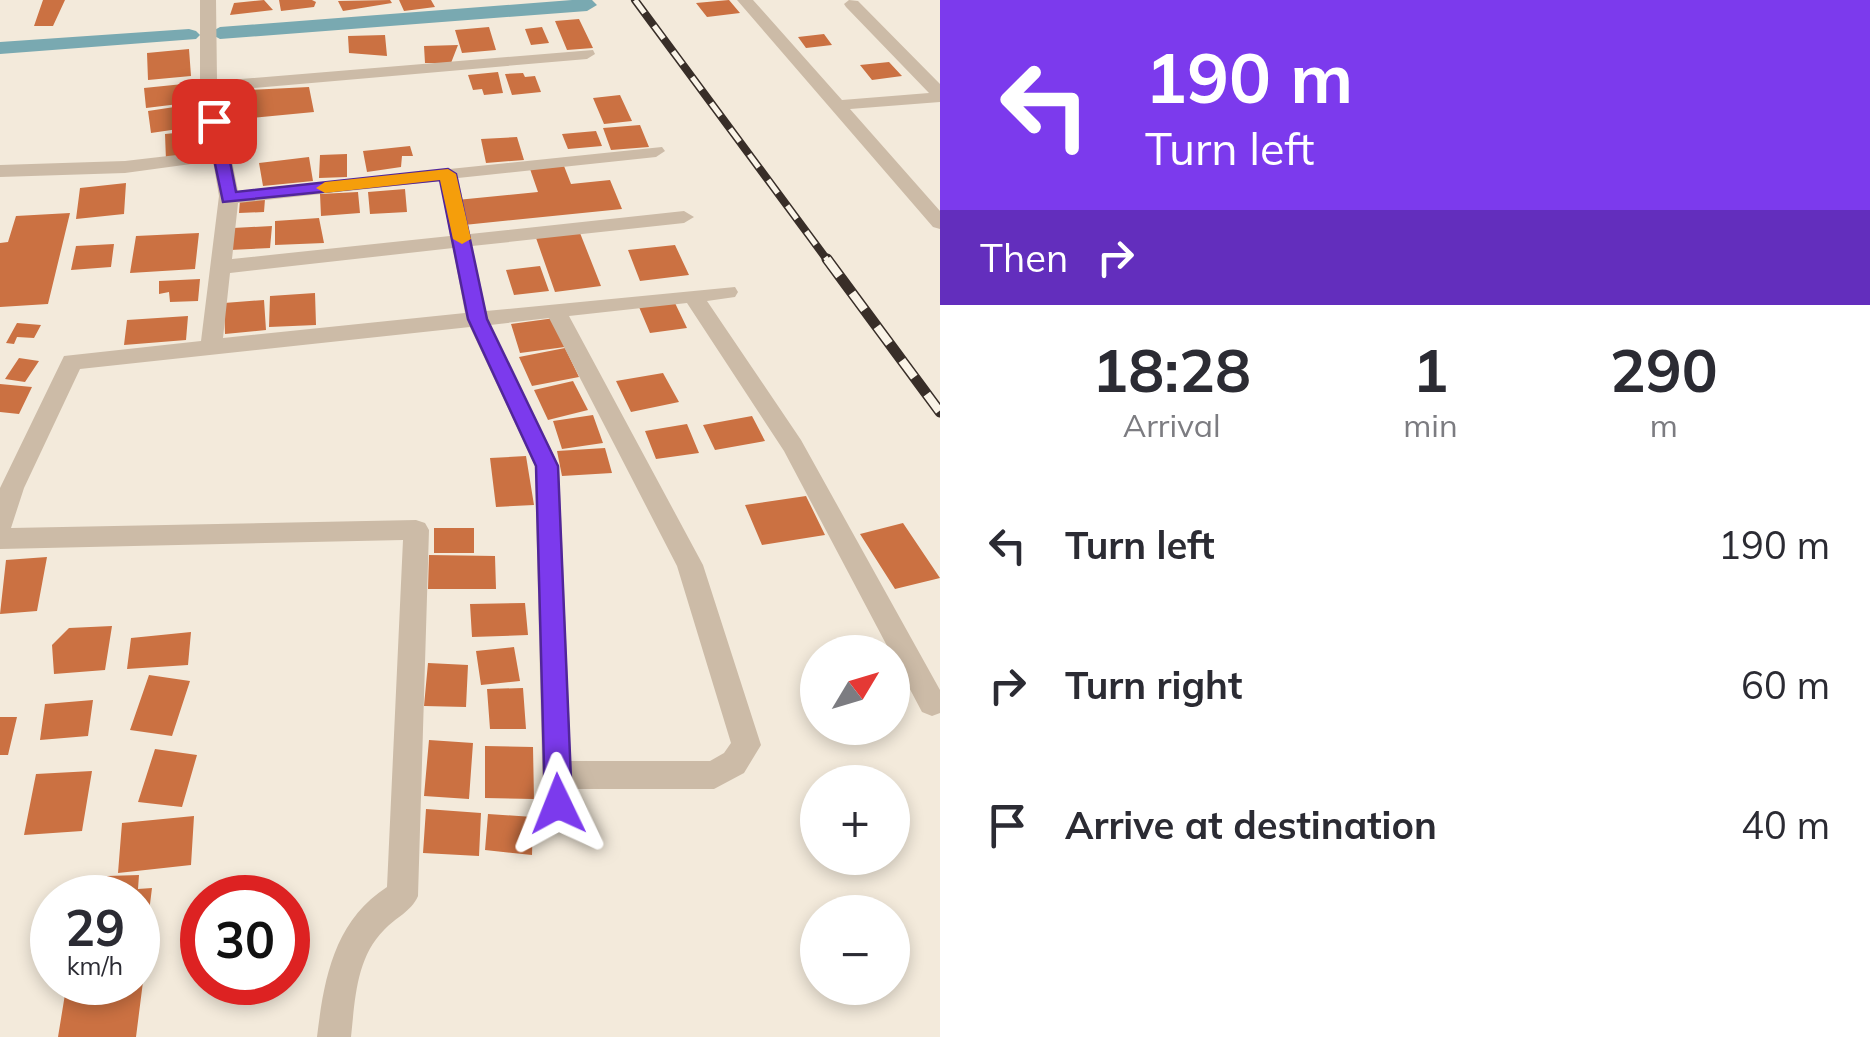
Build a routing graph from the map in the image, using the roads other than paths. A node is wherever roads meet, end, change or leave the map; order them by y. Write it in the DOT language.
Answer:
graph roads {
  1 [pos="208,0"];
  2 [pos="745,0"];
  3 [pos="852,4"];
  4 [pos="587,54"];
  5 [pos="208,87"];
  6 [pos="940,96"];
  7 [pos="840,106"];
  8 [pos="656,151"];
  9 [pos="220,155"];
  10 [pos="0,171"];
  11 [pos="448,174"];
  12 [pos="229,198"];
  13 [pos="684,217"];
  14 [pos="940,223"];
  15 [pos="462,241"];
  16 [pos="221,267"];
  17 [pos="728,292"];
  18 [pos="693,296"];
  19 [pos="556,311"];
  20 [pos="478,319"];
  21 [pos="211,348"];
  22 [pos="0,526"];
  23 [pos="0,540"];
  24 [pos="932,703"];
  25 [pos="558,774"];
  26 [pos="558,804"];
  27 [pos="334,1037"];
  1 -- 5 [label="street"];
  2 -- 7 [label="street"];
  3 -- 6 [label="street"];
  4 -- 5 [label="street"];
  5 -- 9 [label="street"];
  6 -- 7 [label="street"];
  7 -- 14 [label="street"];
  8 -- 11 [label="street"];
  9 -- 10 [label="street"];
  9 -- 12 [label="street"];
  11 -- 12 [label="street"];
  11 -- 15 [label="street"];
  12 -- 16 [label="street"];
  13 -- 15 [label="street"];
  15 -- 16 [label="street"];
  15 -- 20 [label="street"];
  16 -- 21 [label="street"];
  17 -- 18 [label="street"];
  18 -- 19 [label="street"];
  18 -- 24 [label="street"];
  19 -- 20 [label="street"];
  19 -- 25 [label="street"];
  20 -- 21 [label="street"];
  20 -- 25 [label="street"];
  21 -- 22 [label="street"];
  23 -- 27 [label="street"];
  25 -- 26 [label="street"];
}
